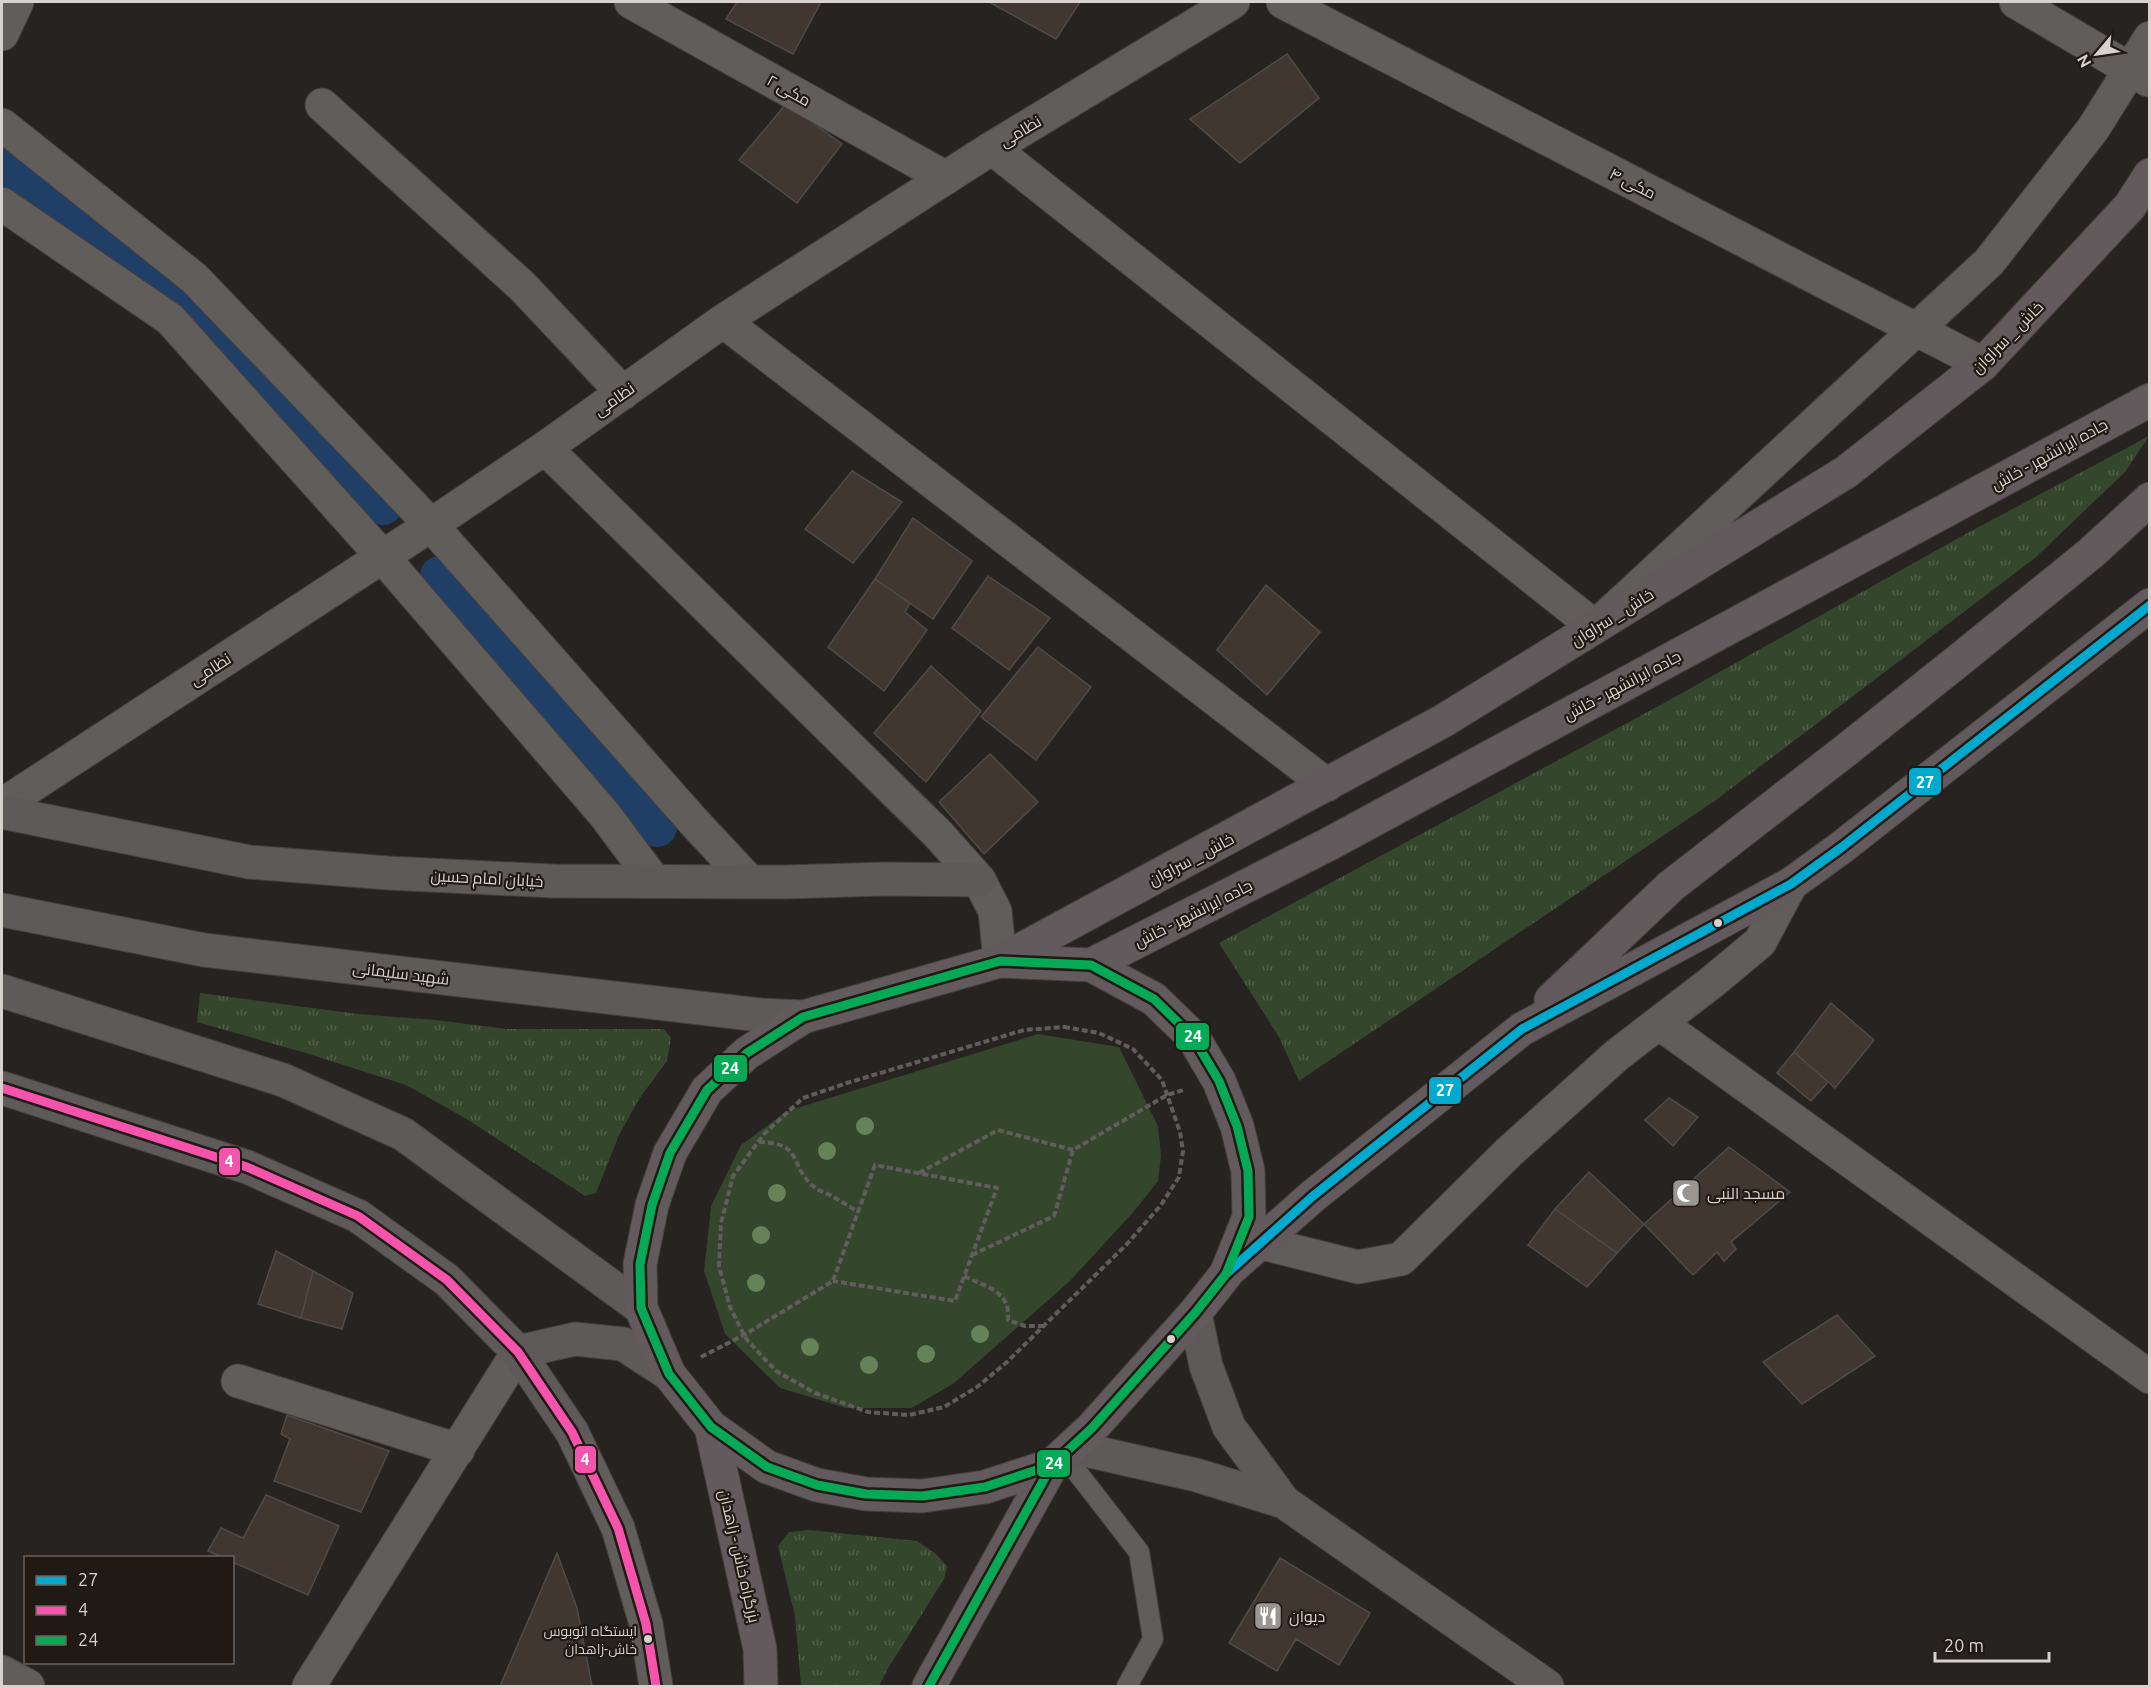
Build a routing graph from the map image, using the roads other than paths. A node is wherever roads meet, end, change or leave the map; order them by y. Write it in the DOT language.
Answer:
graph roads {
  1 [pos="17,2"];
  2 [pos="632,2"];
  3 [pos="1233,2"];
  4 [pos="1284,2"];
  5 [pos="2016,2"];
  6 [pos="2,34"];
  7 [pos="2150,38"];
  8 [pos="2140,75"];
  9 [pos="322,105"];
  10 [pos="2,125"];
  11 [pos="992,148"];
  12 [pos="2150,175"];
  13 [pos="946,178"];
  14 [pos="2,204"];
  15 [pos="723,321"];
  16 [pos="1916,330"];
  17 [pos="1983,364"];
  18 [pos="623,393"];
  19 [pos="2150,399"];
  20 [pos="545,448"];
  21 [pos="2150,499"];
  22 [pos="431,525"];
  23 [pos="382,556"];
  24 [pos="2150,605"];
  25 [pos="1595,627"];
  26 [pos="1327,785"];
  27 [pos="2,805"];
  28 [pos="2,812"];
  29 [pos="979,880"];
  30 [pos="654,881"];
  31 [pos="749,881"];
  32 [pos="1791,884"];
  33 [pos="3,910"];
  34 [pos="1000,961"];
  35 [pos="1091,965"];
  36 [pos="2,991"];
  37 [pos="802,1017"];
  38 [pos="1659,1023"];
  39 [pos="1522,1029"];
  40 [pos="2,1088"];
  41 [pos="1262,1243"];
  42 [pos="1226,1274"];
  43 [pos="641,1308"];
  44 [pos="1195,1313"];
  45 [pos="518,1352"];
  46 [pos="669,1374"];
  47 [pos="2150,1377"];
  48 [pos="238,1381"];
  49 [pos="711,1427"];
  50 [pos="458,1450"];
  51 [pos="1062,1455"];
  52 [pos="1284,1502"];
  53 [pos="2,1672"];
  54 [pos="28,1686"];
  55 [pos="309,1686"];
  56 [pos="656,1686"];
  57 [pos="761,1686"];
  58 [pos="930,1686"];
  59 [pos="1127,1686"];
  60 [pos="1547,1686"];
  1 -- 6 [label="street"];
  2 -- 13 [label="street, مکی ۲"];
  3 -- 11 [label="street, نظامی"];
  4 -- 16 [label="street, مکی ۴"];
  5 -- 8 [label="street"];
  7 -- 8 [label="street"];
  8 -- 16 [label="street"];
  9 -- 18 [label="street"];
  10 -- 22 [label="street"];
  11 -- 13 [label="street, نظامی"];
  11 -- 25 [label="street"];
  12 -- 17 [label="highway, خاش _ سراوان"];
  13 -- 15 [label="street, نظامی"];
  14 -- 23 [label="street"];
  15 -- 18 [label="street, نظامی"];
  15 -- 26 [label="street"];
  16 -- 17 [label="street, مکی ۴"];
  16 -- 25 [label="street"];
  17 -- 25 [label="highway, خاش _ سراوان"];
  18 -- 20 [label="street, نظامی"];
  19 -- 35 [label="highway, جاده ایرانشهر - خاش"];
  20 -- 22 [label="street, نظامی"];
  20 -- 29 [label="street"];
  21 -- 39 [label="highway"];
  22 -- 23 [label="street, نظامی"];
  22 -- 31 [label="street"];
  23 -- 27 [label="street, نظامی"];
  23 -- 30 [label="street"];
  24 -- 32 [label="highway"];
  25 -- 26 [label="highway, خاش _ سراوان"];
  26 -- 34 [label="highway, خاش _ سراوان"];
  28 -- 30 [label="street, خیابان امام حسین"];
  29 -- 31 [label="street, خیابان امام حسین"];
  29 -- 34 [label="street"];
  30 -- 31 [label="street, خیابان امام حسین"];
  32 -- 38 [label="street"];
  32 -- 39 [label="highway"];
  33 -- 37 [label="street, شهید سلیمانی"];
  34 -- 35 [label="highway"];
  34 -- 37 [label="highway"];
  35 -- 42 [label="highway"];
  36 -- 43 [label="street"];
  37 -- 43 [label="highway"];
  38 -- 41 [label="street"];
  38 -- 47 [label="street"];
  39 -- 41 [label="highway"];
  40 -- 45 [label="street"];
  41 -- 42 [label="highway"];
  42 -- 44 [label="highway"];
  43 -- 46 [label="highway"];
  44 -- 51 [label="highway"];
  44 -- 52 [label="street"];
  45 -- 46 [label="street"];
  45 -- 50 [label="street"];
  45 -- 56 [label="street"];
  46 -- 49 [label="highway"];
  48 -- 50 [label="street"];
  49 -- 51 [label="highway"];
  49 -- 57 [label="highway, بزرگراه خاش - زاهدان"];
  50 -- 55 [label="street"];
  51 -- 52 [label="street"];
  51 -- 58 [label="highway"];
  51 -- 59 [label="lane"];
  52 -- 60 [label="street"];
  53 -- 54 [label="street"];
}
